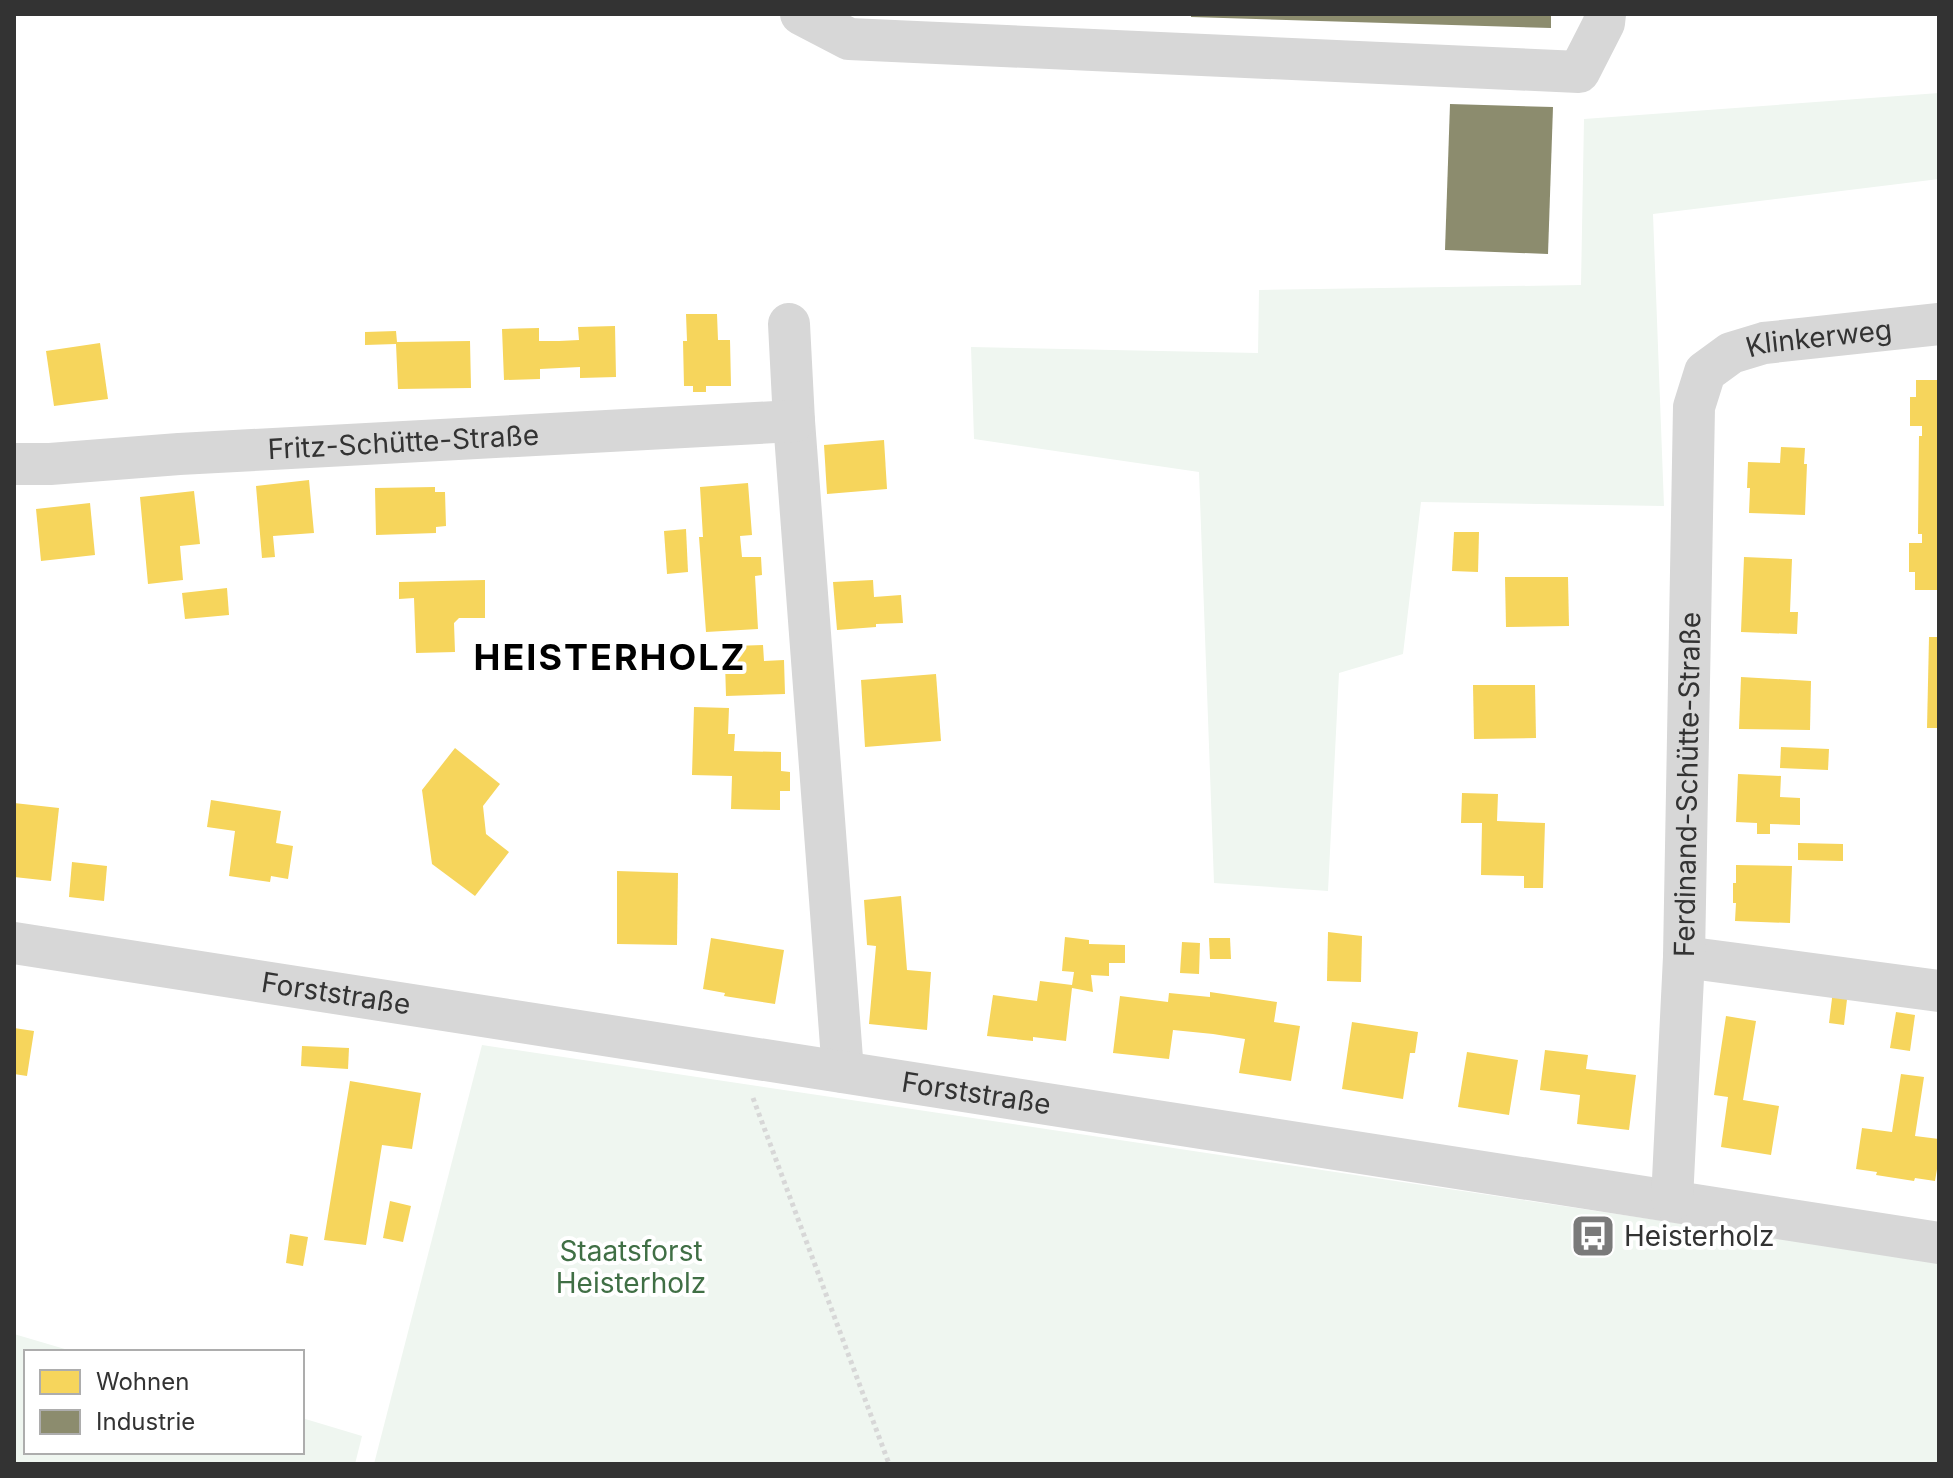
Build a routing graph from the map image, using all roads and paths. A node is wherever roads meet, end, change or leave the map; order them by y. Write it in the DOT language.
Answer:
graph roads {
  1 [pos="801,14"];
  2 [pos="1605,14"];
  3 [pos="789,324"];
  4 [pos="1939,324"];
  5 [pos="1705,372"];
  6 [pos="794,421"];
  7 [pos="14,464"];
  8 [pos="14,943"];
  9 [pos="1684,957"];
  10 [pos="1939,991"];
  11 [pos="737,1056"];
  12 [pos="843,1072"];
  13 [pos="1672,1200"];
  14 [pos="1939,1243"];
  15 [pos="889,1464"];
  1 -- 2 [label="street"];
  3 -- 6 [label="street"];
  4 -- 5 [label="street, Klinkerweg"];
  5 -- 9 [label="street, Ferdinand-Schütte-Straße"];
  6 -- 7 [label="street, Fritz-Schütte-Straße"];
  6 -- 12 [label="street"];
  8 -- 11 [label="street, Forststraße"];
  9 -- 10 [label="street"];
  9 -- 13 [label="street, Ferdinand-Schütte-Straße"];
  11 -- 12 [label="street, Forststraße"];
  11 -- 15 [label="path"];
  12 -- 13 [label="street, Forststraße"];
  13 -- 14 [label="street, Forststraße"];
}
